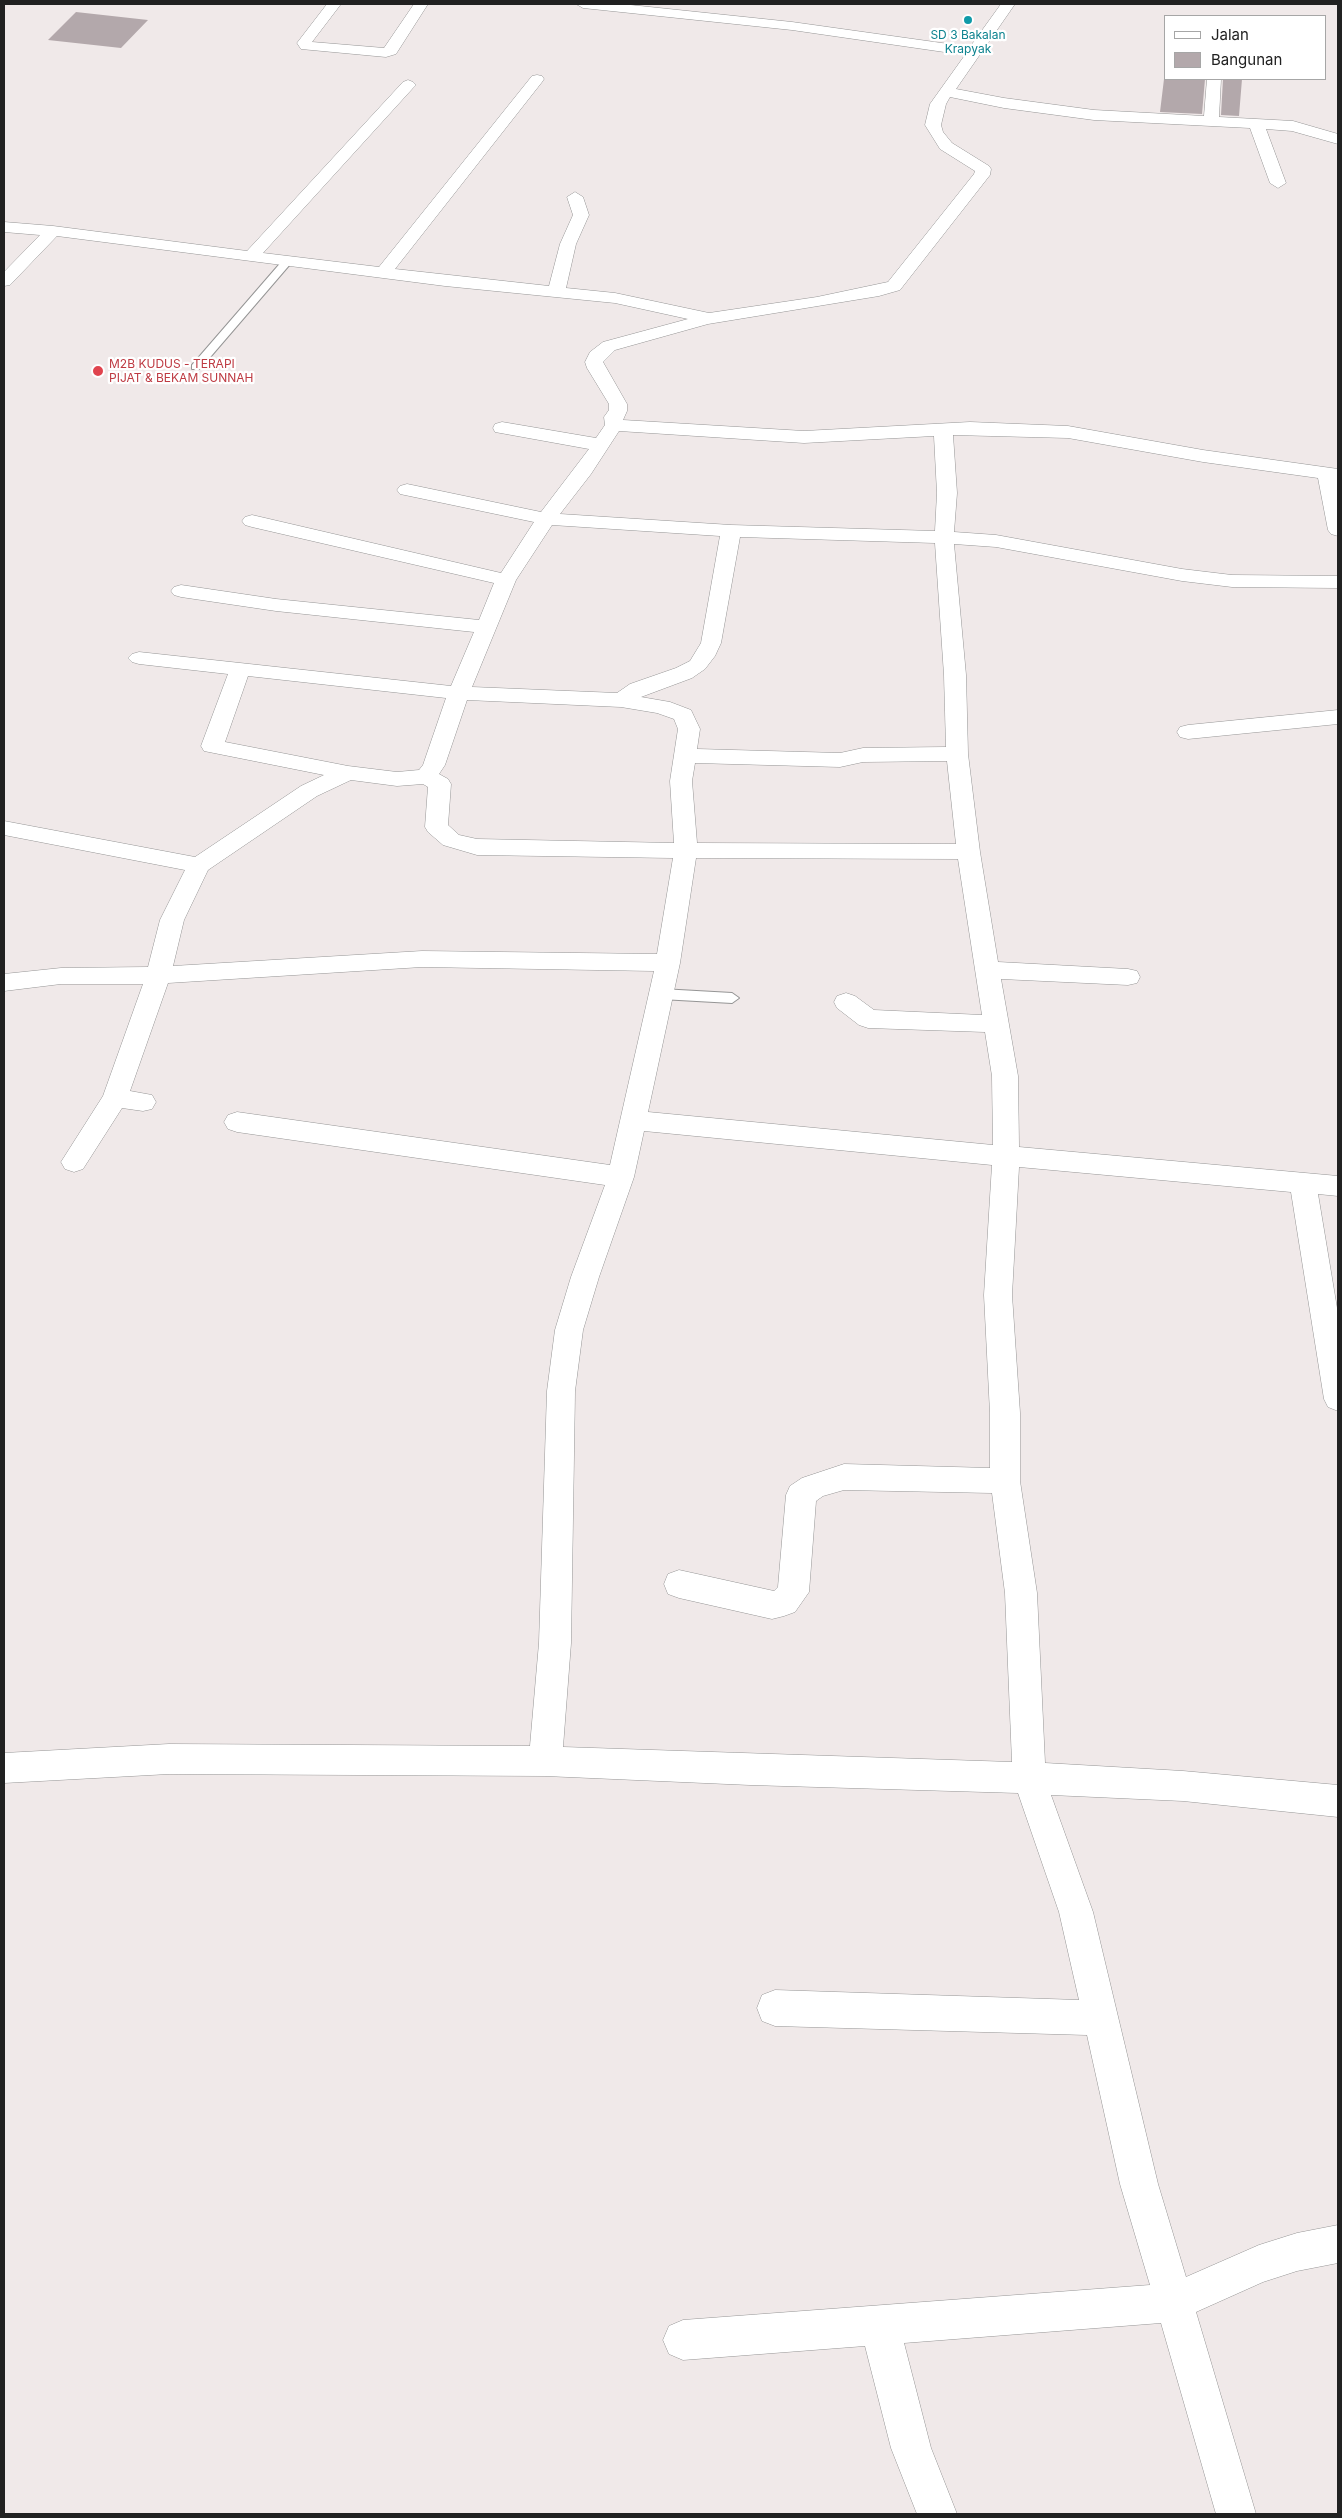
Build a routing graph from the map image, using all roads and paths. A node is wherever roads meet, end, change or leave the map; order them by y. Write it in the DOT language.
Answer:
graph roads {
  1 [pos="334,4"];
  2 [pos="421,4"];
  3 [pos="583,4"];
  4 [pos="1008,4"];
  5 [pos="974,52"];
  6 [pos="537,79"];
  7 [pos="1214,80"];
  8 [pos="408,85"];
  9 [pos="948,92"];
  10 [pos="1211,120"];
  11 [pos="1256,123"];
  12 [pos="1338,138"];
  13 [pos="1278,183"];
  14 [pos="575,197"];
  15 [pos="4,227"];
  16 [pos="53,231"];
  17 [pos="251,256"];
  18 [pos="288,262"];
  19 [pos="384,273"];
  20 [pos="4,281"];
  21 [pos="556,292"];
  22 [pos="707,318"];
  23 [pos="196,367"];
  24 [pos="614,425"];
  25 [pos="502,428"];
  26 [pos="942,429"];
  27 [pos="601,445"];
  28 [pos="1333,475"];
  29 [pos="407,490"];
  30 [pos="546,519"];
  31 [pos="252,521"];
  32 [pos="1338,530"];
  33 [pos="731,531"];
  34 [pos="944,537"];
  35 [pos="506,580"];
  36 [pos="1338,582"];
  37 [pos="181,591"];
  38 [pos="486,627"];
  39 [pos="139,658"];
  40 [pos="240,669"];
  41 [pos="459,693"];
  42 [pos="621,700"];
  43 [pos="1338,717"];
  44 [pos="1188,732"];
  45 [pos="957,754"];
  46 [pos="684,756"];
  47 [pos="348,773"];
  48 [pos="426,777"];
  49 [pos="4,828"];
  50 [pos="686,851"];
  51 [pos="968,852"];
  52 [pos="200,865"];
  53 [pos="668,963"];
  54 [pos="988,970"];
  55 [pos="158,975"];
  56 [pos="1128,977"];
  57 [pos="4,982"];
  58 [pos="661,994"];
  59 [pos="732,998"];
  60 [pos="846,1002"];
  61 [pos="997,1024"];
  62 [pos="114,1098"];
  63 [pos="143,1102"];
  64 [pos="632,1120"];
  65 [pos="237,1122"];
  66 [pos="1006,1156"];
  67 [pos="74,1162"];
  68 [pos="621,1177"];
  69 [pos="1302,1183"];
  70 [pos="1338,1186"];
  71 [pos="1338,1398"];
  72 [pos="1005,1481"];
  73 [pos="679,1584"];
  74 [pos="545,1761"];
  75 [pos="4,1768"];
  76 [pos="1029,1778"];
  77 [pos="1338,1801"];
  78 [pos="775,2008"];
  79 [pos="1100,2018"];
  80 [pos="1338,2244"];
  81 [pos="1173,2303"];
  82 [pos="880,2327"];
  83 [pos="683,2340"];
  84 [pos="937,2514"];
  85 [pos="1236,2514"];
  1 -- 2 [label="street"];
  3 -- 5 [label="street"];
  4 -- 5 [label="street"];
  5 -- 9 [label="street"];
  6 -- 19 [label="street"];
  7 -- 10 [label="street"];
  8 -- 17 [label="street"];
  9 -- 10 [label="street"];
  9 -- 22 [label="street"];
  10 -- 11 [label="street"];
  11 -- 12 [label="street"];
  11 -- 13 [label="street"];
  14 -- 21 [label="street"];
  15 -- 16 [label="street"];
  16 -- 17 [label="street"];
  16 -- 20 [label="street"];
  17 -- 18 [label="street"];
  18 -- 19 [label="street"];
  18 -- 23 [label="lane"];
  19 -- 21 [label="street"];
  21 -- 22 [label="street"];
  22 -- 24 [label="street"];
  24 -- 26 [label="street"];
  24 -- 27 [label="street"];
  25 -- 27 [label="street"];
  26 -- 28 [label="street"];
  26 -- 34 [label="street"];
  27 -- 30 [label="street"];
  28 -- 32 [label="street"];
  29 -- 30 [label="street"];
  30 -- 33 [label="street"];
  30 -- 35 [label="street"];
  31 -- 35 [label="street"];
  33 -- 34 [label="street"];
  33 -- 42 [label="street"];
  34 -- 36 [label="street"];
  34 -- 45 [label="street"];
  35 -- 38 [label="street"];
  37 -- 38 [label="street"];
  38 -- 41 [label="street"];
  39 -- 40 [label="street"];
  40 -- 41 [label="street"];
  40 -- 47 [label="street"];
  41 -- 42 [label="street"];
  41 -- 48 [label="street"];
  42 -- 46 [label="street"];
  43 -- 44 [label="street"];
  45 -- 46 [label="street"];
  45 -- 51 [label="street"];
  46 -- 50 [label="street"];
  47 -- 48 [label="street"];
  47 -- 52 [label="street"];
  48 -- 50 [label="street"];
  49 -- 52 [label="street"];
  50 -- 51 [label="street"];
  50 -- 53 [label="street"];
  51 -- 54 [label="street"];
  52 -- 55 [label="street"];
  53 -- 55 [label="street"];
  53 -- 58 [label="street"];
  54 -- 56 [label="street"];
  54 -- 61 [label="street"];
  55 -- 57 [label="street"];
  55 -- 62 [label="street"];
  58 -- 59 [label="lane"];
  58 -- 64 [label="street"];
  60 -- 61 [label="street"];
  61 -- 66 [label="street"];
  62 -- 63 [label="street"];
  62 -- 67 [label="street"];
  64 -- 66 [label="street"];
  64 -- 68 [label="street"];
  65 -- 68 [label="street"];
  66 -- 69 [label="street"];
  66 -- 72 [label="street"];
  68 -- 74 [label="street"];
  69 -- 70 [label="street"];
  69 -- 71 [label="street"];
  72 -- 73 [label="street"];
  72 -- 76 [label="street"];
  74 -- 75 [label="street"];
  74 -- 76 [label="street"];
  76 -- 77 [label="street"];
  76 -- 79 [label="street"];
  78 -- 79 [label="street"];
  79 -- 81 [label="street"];
  80 -- 81 [label="street"];
  81 -- 82 [label="street"];
  81 -- 85 [label="street"];
  82 -- 83 [label="street"];
  82 -- 84 [label="street"];
}
